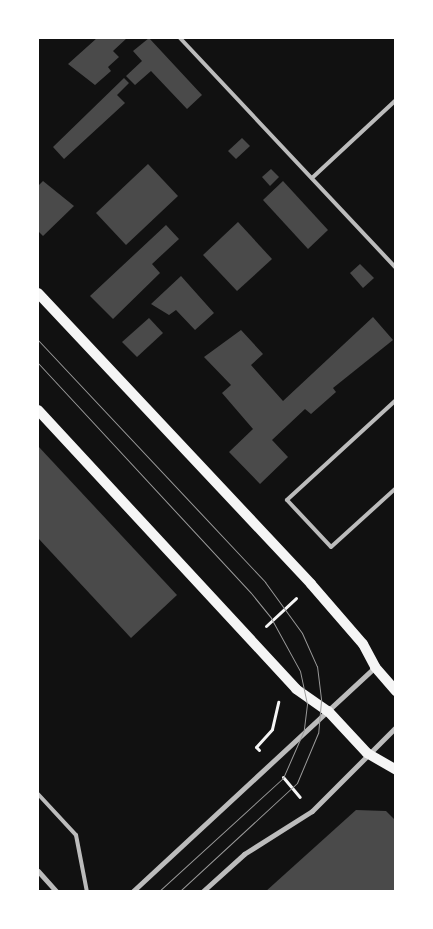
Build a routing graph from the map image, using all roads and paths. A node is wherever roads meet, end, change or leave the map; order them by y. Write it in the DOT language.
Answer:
graph roads {
  1 [pos="180,38"];
  2 [pos="396,100"];
  3 [pos="312,178"];
  4 [pos="396,268"];
  5 [pos="38,293"];
  6 [pos="396,400"];
  7 [pos="38,410"];
  8 [pos="396,488"];
  9 [pos="375,667"];
  10 [pos="396,691"];
  11 [pos="328,711"];
  12 [pos="396,727"];
  13 [pos="367,753"];
  14 [pos="396,770"];
  15 [pos="38,794"];
  16 [pos="38,871"];
  17 [pos="57,892"];
  18 [pos="87,892"];
  19 [pos="132,892"];
  20 [pos="202,892"];
  1 -- 3 [label="lane"];
  2 -- 3 [label="lane"];
  3 -- 4 [label="lane"];
  5 -- 9 [label="main road"];
  6 -- 8 [label="lane"];
  7 -- 11 [label="main road"];
  9 -- 10 [label="main road"];
  9 -- 11 [label="street"];
  11 -- 13 [label="main road"];
  11 -- 19 [label="street"];
  12 -- 13 [label="street"];
  13 -- 14 [label="main road"];
  13 -- 20 [label="street"];
  15 -- 18 [label="lane"];
  16 -- 17 [label="street"];
}
